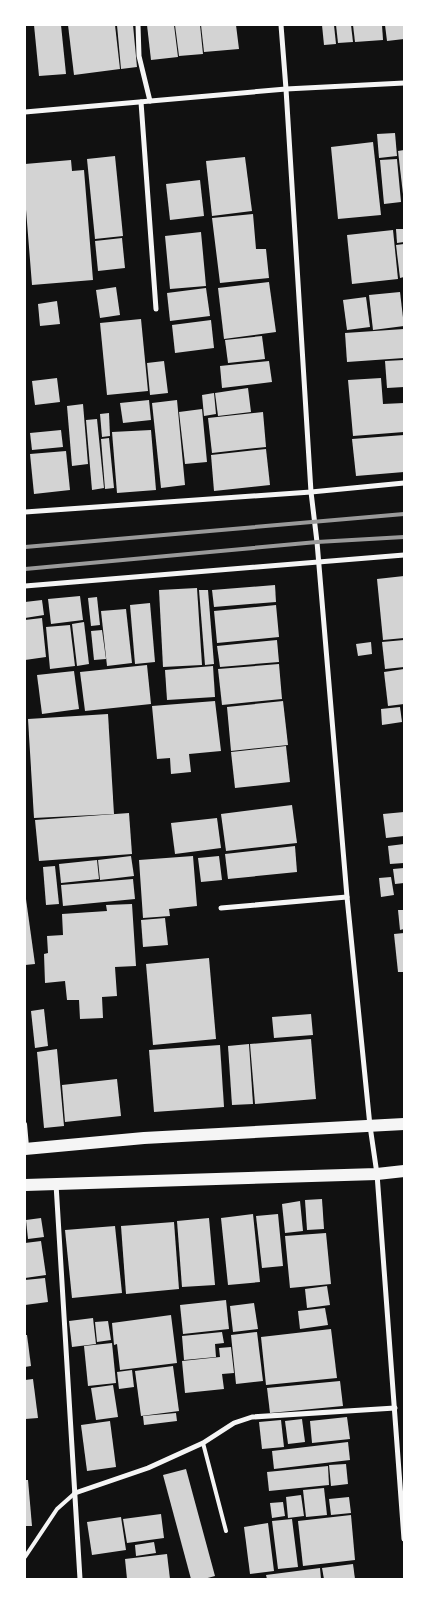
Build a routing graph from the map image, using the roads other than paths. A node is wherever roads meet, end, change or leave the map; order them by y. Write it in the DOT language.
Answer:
graph roads {
  1 [pos="138,25"];
  2 [pos="281,25"];
  3 [pos="404,83"];
  4 [pos="286,89"];
  5 [pos="141,102"];
  6 [pos="150,102"];
  7 [pos="25,112"];
  8 [pos="156,308"];
  9 [pos="404,483"];
  10 [pos="311,492"];
  11 [pos="25,512"];
  12 [pos="404,555"];
  13 [pos="318,562"];
  14 [pos="25,586"];
  15 [pos="348,897"];
  16 [pos="221,908"];
  17 [pos="25,1124"];
  18 [pos="404,1124"];
  19 [pos="370,1126"];
  20 [pos="26,1149"];
  21 [pos="404,1171"];
  22 [pos="377,1174"];
  23 [pos="56,1183"];
  24 [pos="25,1186"];
  25 [pos="394,1408"];
  26 [pos="203,1443"];
  27 [pos="75,1493"];
  28 [pos="226,1531"];
  29 [pos="404,1539"];
  30 [pos="25,1557"];
  31 [pos="80,1579"];
  1 -- 6 [label="street"];
  2 -- 4 [label="street"];
  3 -- 4 [label="street"];
  4 -- 6 [label="street"];
  4 -- 10 [label="street"];
  5 -- 6 [label="street"];
  5 -- 7 [label="street"];
  5 -- 8 [label="street"];
  9 -- 10 [label="street"];
  10 -- 11 [label="street"];
  10 -- 13 [label="street"];
  12 -- 13 [label="street"];
  13 -- 14 [label="street"];
  13 -- 15 [label="street"];
  15 -- 16 [label="street"];
  15 -- 19 [label="street"];
  17 -- 20 [label="lane"];
  18 -- 19 [label="main road"];
  19 -- 20 [label="main road"];
  19 -- 22 [label="street"];
  21 -- 22 [label="main road"];
  22 -- 23 [label="main road"];
  22 -- 25 [label="street"];
  23 -- 24 [label="main road"];
  23 -- 27 [label="street"];
  25 -- 26 [label="street"];
  25 -- 29 [label="street"];
  26 -- 27 [label="street"];
  26 -- 28 [label="lane"];
  27 -- 30 [label="lane"];
  27 -- 31 [label="street"];
}
